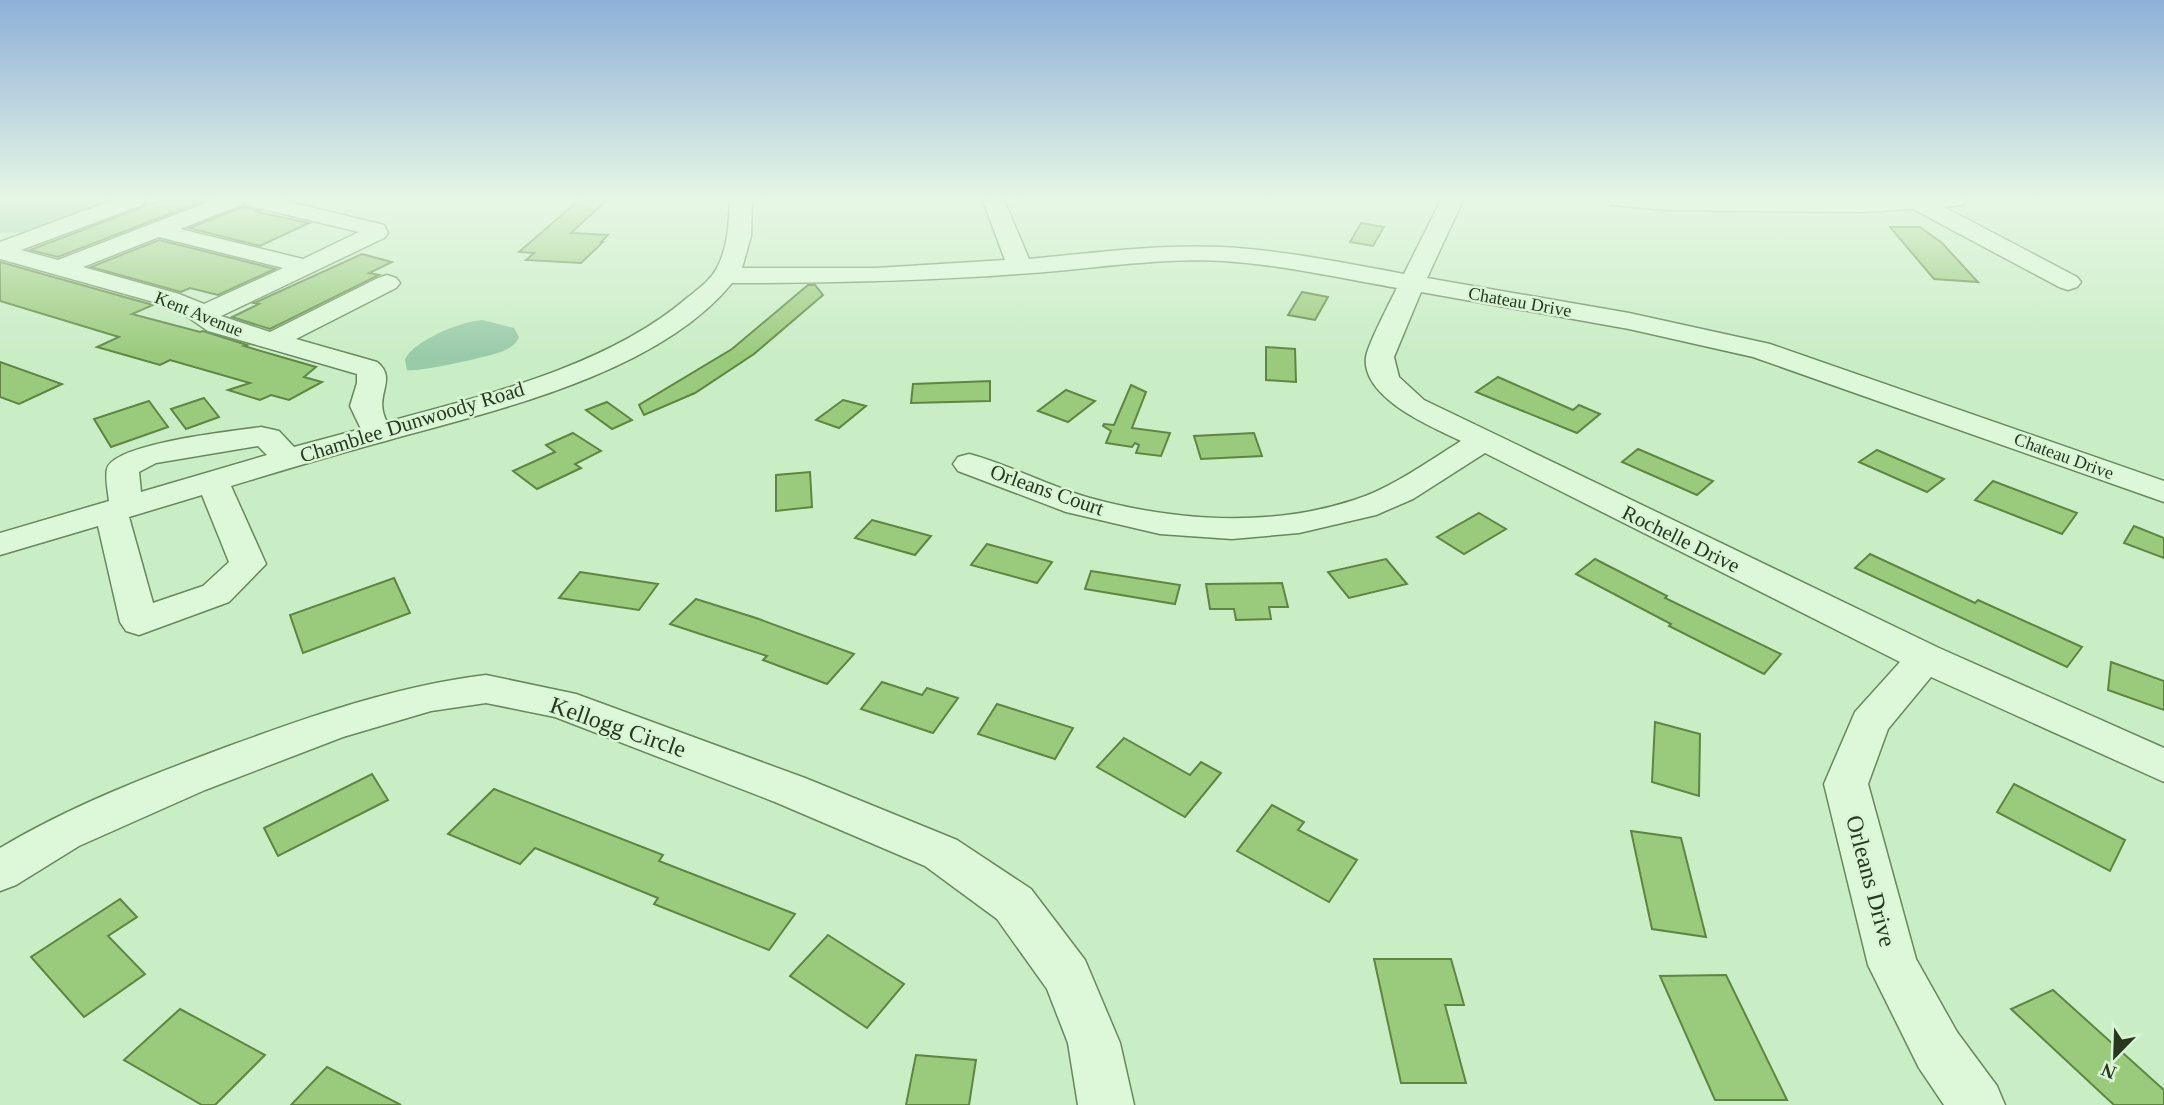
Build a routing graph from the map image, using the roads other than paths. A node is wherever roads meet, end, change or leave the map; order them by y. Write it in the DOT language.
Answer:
graph roads {
  1 [pos="2,252"];
  2 [pos="102,252"];
  3 [pos="244,252"];
  4 [pos="341,252"];
  5 [pos="736,252"];
  6 [pos="1014,252"];
  7 [pos="1427,252"];
  8 [pos="2011,252"];
  9 [pos="307,267"];
  10 [pos="1020,267"];
  11 [pos="60,268"];
  12 [pos="726,276"];
  13 [pos="1412,282"];
  14 [pos="2068,282"];
  15 [pos="201,314"];
  16 [pos="274,340"];
  17 [pos="301,349"];
  18 [pos="379,433"];
  19 [pos="1482,442"];
  20 [pos="288,459"];
  21 [pos="970,464"];
  22 [pos="214,481"];
  23 [pos="2164,492"];
  24 [pos="119,509"];
  25 [pos="0,544"];
  26 [pos="1925,658"];
  27 [pos="2164,766"];
  28 [pos="0,871"];
  29 [pos="1106,1105"];
  30 [pos="1977,1105"];
  1 -- 11 [label="street, Kent Avenue"];
  2 -- 11 [label="street"];
  3 -- 9 [label="street"];
  4 -- 9 [label="street"];
  5 -- 12 [label="street, Chamblee Dunwoody Road"];
  6 -- 10 [label="street"];
  7 -- 13 [label="street, Rochelle Drive"];
  8 -- 14 [label="street"];
  9 -- 15 [label="street"];
  10 -- 12 [label="street, Chateau Drive"];
  10 -- 13 [label="street, Chateau Drive"];
  11 -- 15 [label="street, Kent Avenue"];
  12 -- 18 [label="street, Chamblee Dunwoody Road"];
  13 -- 19 [label="street, Rochelle Drive"];
  13 -- 23 [label="street, Chateau Drive"];
  15 -- 16 [label="street, Kent Avenue"];
  16 -- 17 [label="street, Kent Avenue"];
  16 -- 17 [label="street"];
  17 -- 18 [label="street, Kent Avenue"];
  18 -- 20 [label="street, Chamblee Dunwoody Road"];
  19 -- 21 [label="street, Orleans Court"];
  19 -- 26 [label="street, Rochelle Drive"];
  20 -- 22 [label="street, Chamblee Dunwoody Road"];
  20 -- 24 [label="street"];
  22 -- 24 [label="street, Chamblee Dunwoody Road"];
  22 -- 24 [label="street"];
  24 -- 25 [label="street, Chamblee Dunwoody Road"];
  26 -- 27 [label="street, Rochelle Drive"];
  26 -- 30 [label="street, Orleans Drive"];
  28 -- 29 [label="street, Kellogg Circle"];
}
